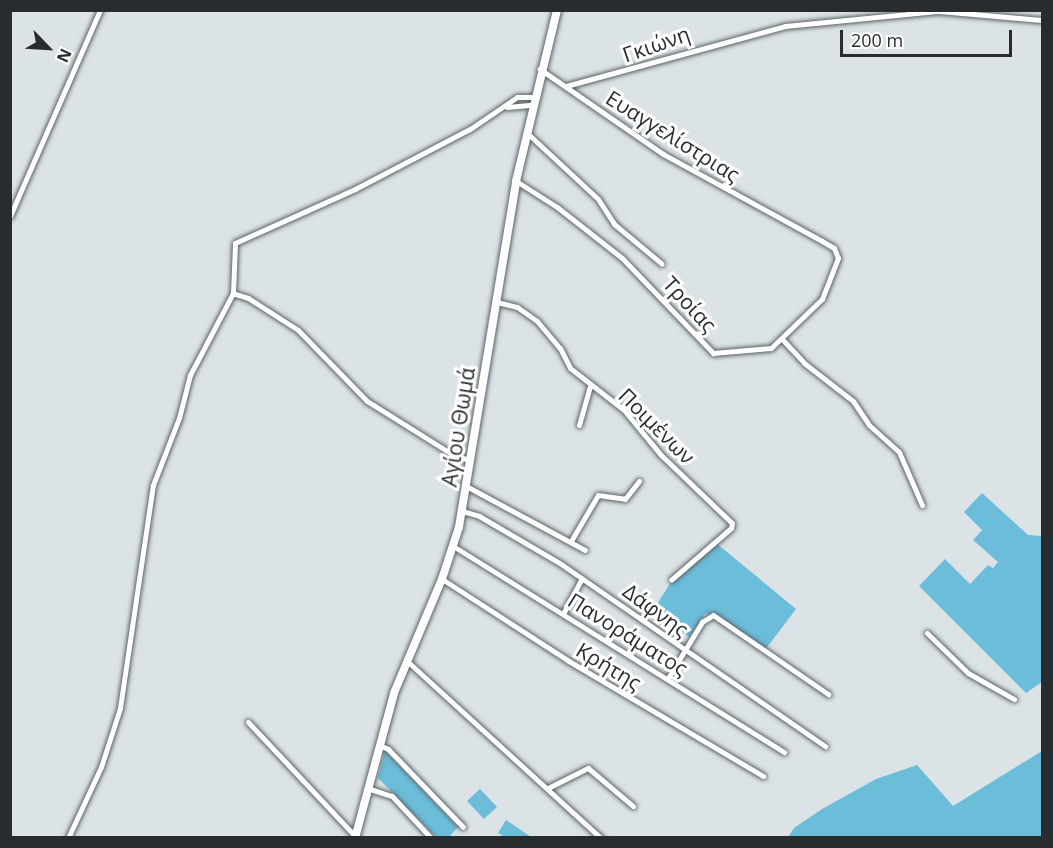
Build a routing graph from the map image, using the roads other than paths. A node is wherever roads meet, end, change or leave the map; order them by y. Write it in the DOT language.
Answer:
graph roads {
  1 [pos="100,10"];
  2 [pos="557,10"];
  3 [pos="939,11"];
  4 [pos="1042,20"];
  5 [pos="540,69"];
  6 [pos="566,86"];
  7 [pos="533,101"];
  8 [pos="526,132"];
  9 [pos="516,181"];
  10 [pos="10,216"];
  11 [pos="792,224"];
  12 [pos="662,264"];
  13 [pos="233,293"];
  14 [pos="497,302"];
  15 [pos="782,339"];
  16 [pos="590,386"];
  17 [pos="579,425"];
  18 [pos="470,460"];
  19 [pos="639,481"];
  20 [pos="466,486"];
  21 [pos="922,505"];
  22 [pos="462,511"];
  23 [pos="571,541"];
  24 [pos="453,546"];
  25 [pos="585,550"];
  26 [pos="582,578"];
  27 [pos="442,579"];
  28 [pos="671,580"];
  29 [pos="564,612"];
  30 [pos="927,633"];
  31 [pos="684,651"];
  32 [pos="407,661"];
  33 [pos="668,678"];
  34 [pos="828,694"];
  35 [pos="1014,699"];
  36 [pos="248,722"];
  37 [pos="378,745"];
  38 [pos="825,746"];
  39 [pos="784,752"];
  40 [pos="763,776"];
  41 [pos="367,788"];
  42 [pos="548,788"];
  43 [pos="633,806"];
  44 [pos="463,827"];
  45 [pos="68,837"];
  46 [pos="355,837"];
  47 [pos="431,837"];
  48 [pos="601,837"];
  1 -- 10 [label="street"];
  2 -- 5 [label="main road, Αγίου Θωμά"];
  3 -- 4 [label="street, Γκιώνη"];
  3 -- 6 [label="street, Γκιώνη"];
  5 -- 6 [label="street, Ευαγγελίστριας"];
  5 -- 7 [label="main road, Αγίου Θωμά"];
  6 -- 11 [label="street, Ευαγγελίστριας"];
  7 -- 8 [label="main road, Αγίου Θωμά"];
  7 -- 13 [label="street"];
  8 -- 9 [label="main road, Αγίου Θωμά"];
  8 -- 12 [label="street"];
  9 -- 14 [label="main road, Αγίου Θωμά"];
  9 -- 15 [label="street, Τροίας"];
  11 -- 15 [label="street, Τροίας"];
  13 -- 18 [label="street"];
  13 -- 45 [label="street"];
  14 -- 16 [label="street, Ποιμένων"];
  14 -- 18 [label="main road, Αγίου Θωμά"];
  15 -- 21 [label="street"];
  16 -- 17 [label="street"];
  16 -- 28 [label="street, Ποιμένων"];
  18 -- 20 [label="main road, Αγίου Θωμά"];
  19 -- 23 [label="street"];
  20 -- 22 [label="main road, Αγίου Θωμά"];
  20 -- 23 [label="street"];
  22 -- 24 [label="main road, Αγίου Θωμά"];
  22 -- 26 [label="street, Δάφνης"];
  23 -- 25 [label="street"];
  24 -- 27 [label="main road, Αγίου Θωμά"];
  24 -- 29 [label="street, Πανοράματος"];
  26 -- 29 [label="street"];
  26 -- 31 [label="street, Δάφνης"];
  27 -- 32 [label="main road, Αγίου Θωμά"];
  27 -- 40 [label="street, Κρήτης"];
  29 -- 33 [label="street, Πανοράματος"];
  30 -- 35 [label="street"];
  31 -- 33 [label="street"];
  31 -- 34 [label="street"];
  31 -- 38 [label="street, Δάφνης"];
  32 -- 37 [label="main road, Αγίου Θωμά"];
  32 -- 42 [label="street"];
  33 -- 39 [label="street, Πανοράματος"];
  36 -- 46 [label="street"];
  37 -- 41 [label="main road, Αγίου Θωμά"];
  37 -- 44 [label="street"];
  41 -- 46 [label="main road, Αγίου Θωμά"];
  41 -- 47 [label="street"];
  42 -- 43 [label="street"];
  42 -- 48 [label="street"];
}
